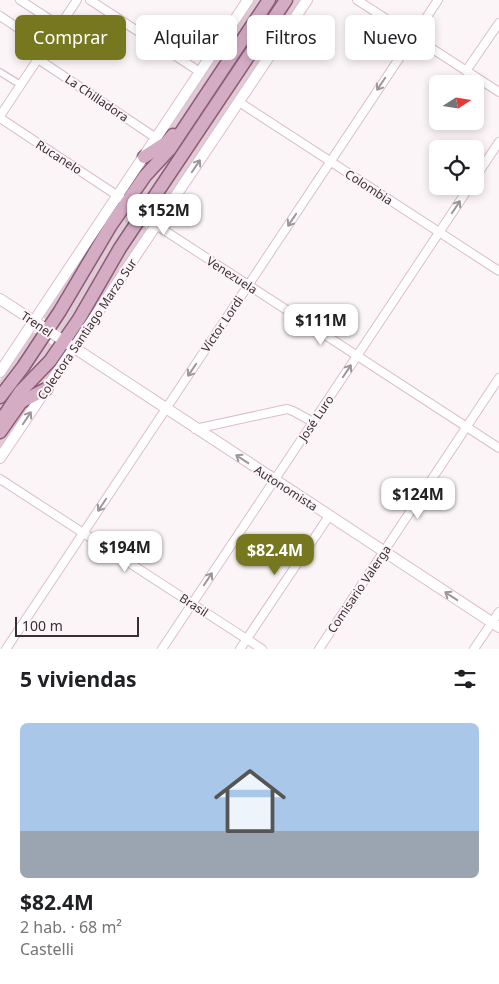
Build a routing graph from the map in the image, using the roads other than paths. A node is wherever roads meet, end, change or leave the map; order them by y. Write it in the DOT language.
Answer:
graph roads {
  1 [pos="20,0"];
  2 [pos="77,0"];
  3 [pos="90,0"];
  4 [pos="248,0"];
  5 [pos="269,0"];
  6 [pos="286,0"];
  7 [pos="307,0"];
  8 [pos="357,0"];
  9 [pos="438,0"];
  10 [pos="43,15"];
  11 [pos="67,15"];
  12 [pos="380,15"];
  13 [pos="428,15"];
  14 [pos="0,16"];
  15 [pos="499,23"];
  16 [pos="15,26"];
  17 [pos="435,51"];
  18 [pos="37,60"];
  19 [pos="39,60"];
  20 [pos="398,60"];
  21 [pos="466,71"];
  22 [pos="0,72"];
  23 [pos="200,72"];
  24 [pos="21,85"];
  25 [pos="499,92"];
  26 [pos="205,96"];
  27 [pos="239,102"];
  28 [pos="0,117"];
  29 [pos="156,138"];
  30 [pos="499,142"];
  31 [pos="144,157"];
  32 [pos="330,162"];
  33 [pos="484,164"];
  34 [pos="464,195"];
  35 [pos="122,199"];
  36 [pos="143,215"];
  37 [pos="156,226"];
  38 [pos="439,232"];
  39 [pos="499,271"];
  40 [pos="248,285"];
  41 [pos="0,300"];
  42 [pos="34,322"];
  43 [pos="47,331"];
  44 [pos="68,345"];
  45 [pos="357,356"];
  46 [pos="0,372"];
  47 [pos="499,378"];
  48 [pos="46,390"];
  49 [pos="0,397"];
  50 [pos="166,409"];
  51 [pos="0,422"];
  52 [pos="313,422"];
  53 [pos="466,427"];
  54 [pos="195,429"];
  55 [pos="0,432"];
  56 [pos="499,448"];
  57 [pos="0,458"];
  58 [pos="0,479"];
  59 [pos="274,480"];
  60 [pos="329,516"];
  61 [pos="83,533"];
  62 [pos="384,552"];
  63 [pos="192,603"];
  64 [pos="499,612"];
  65 [pos="495,625"];
  66 [pos="247,639"];
  67 [pos="6,649"];
  68 [pos="162,649"];
  69 [pos="240,649"];
  70 [pos="262,649"];
  71 [pos="319,649"];
  72 [pos="474,649"];
  1 -- 10 [label="street"];
  2 -- 11 [label="street"];
  3 -- 23 [label="street"];
  4 -- 23 [label="street"];
  5 -- 26 [label="main road"];
  6 -- 36 [label="main road"];
  7 -- 27 [label="street, Colectora Santiago Marzo Sur"];
  8 -- 12 [label="street"];
  9 -- 13 [label="street, Víctor Lordi"];
  14 -- 16 [label="street"];
  15 -- 21 [label="street"];
  17 -- 21 [label="street"];
  18 -- 24 [label="street"];
  19 -- 29 [label="street, La Chilladora"];
  20 -- 32 [label="street, Víctor Lordi, one-way"];
  21 -- 25 [label="street"];
  22 -- 24 [label="street"];
  23 -- 29 [label="street"];
  24 -- 28 [label="street"];
  26 -- 31 [label="main road"];
  26 -- 35 [label="main road"];
  27 -- 32 [label="street, Colombia"];
  37 -- 27 [label="street, Colectora Santiago Marzo Sur, one-way"];
  28 -- 35 [label="street, Rucanelo"];
  29 -- 31 [label="street"];
  30 -- 33 [label="street"];
  31 -- 35 [label="street"];
  32 -- 38 [label="street, Colombia"];
  32 -- 40 [label="street, Víctor Lordi, one-way"];
  38 -- 34 [label="street, José Luro, one-way"];
  35 -- 36 [label="street, Venezuela"];
  35 -- 42 [label="street"];
  35 -- 43 [label="main road"];
  36 -- 37 [label="street, Venezuela"];
  36 -- 44 [label="main road"];
  37 -- 40 [label="street, Venezuela"];
  37 -- 44 [label="street, Colectora Santiago Marzo Sur"];
  38 -- 39 [label="street, Colombia"];
  38 -- 45 [label="street, José Luro"];
  40 -- 45 [label="street, Venezuela"];
  40 -- 50 [label="street, Víctor Lordi, one-way"];
  41 -- 42 [label="street, Trenel"];
  42 -- 43 [label="street, Trenel"];
  42 -- 46 [label="street"];
  43 -- 44 [label="street, Trenel"];
  43 -- 49 [label="main road"];
  44 -- 48 [label="street, Colectora Santiago Marzo Sur"];
  44 -- 50 [label="street, Autonomista"];
  44 -- 51 [label="main road"];
  52 -- 45 [label="street, José Luro, one-way"];
  45 -- 53 [label="street, Venezuela"];
  47 -- 53 [label="street, Comisario Valerga"];
  48 -- 55 [label="main road"];
  57 -- 48 [label="street, Colectora Santiago Marzo Sur, one-way"];
  50 -- 54 [label="street, Autonomista"];
  50 -- 61 [label="street, Víctor Lordi, one-way"];
  52 -- 54 [label="street"];
  52 -- 59 [label="street, José Luro"];
  53 -- 56 [label="street, Venezuela"];
  53 -- 62 [label="street, Comisario Valerga"];
  59 -- 54 [label="street, Autonomista, one-way"];
  58 -- 61 [label="street, Brasil"];
  59 -- 60 [label="street, Autonomista"];
  63 -- 59 [label="street, José Luro, one-way"];
  60 -- 62 [label="street, Autonomista"];
  60 -- 66 [label="street"];
  61 -- 63 [label="street, Brasil"];
  61 -- 67 [label="street, Víctor Lordi"];
  65 -- 62 [label="street, Autonomista, one-way"];
  62 -- 71 [label="street, Comisario Valerga"];
  63 -- 66 [label="street, Brasil"];
  63 -- 68 [label="street, José Luro"];
  64 -- 65 [label="street"];
  65 -- 72 [label="street"];
  66 -- 69 [label="street"];
  66 -- 70 [label="street, Brasil"];
}
